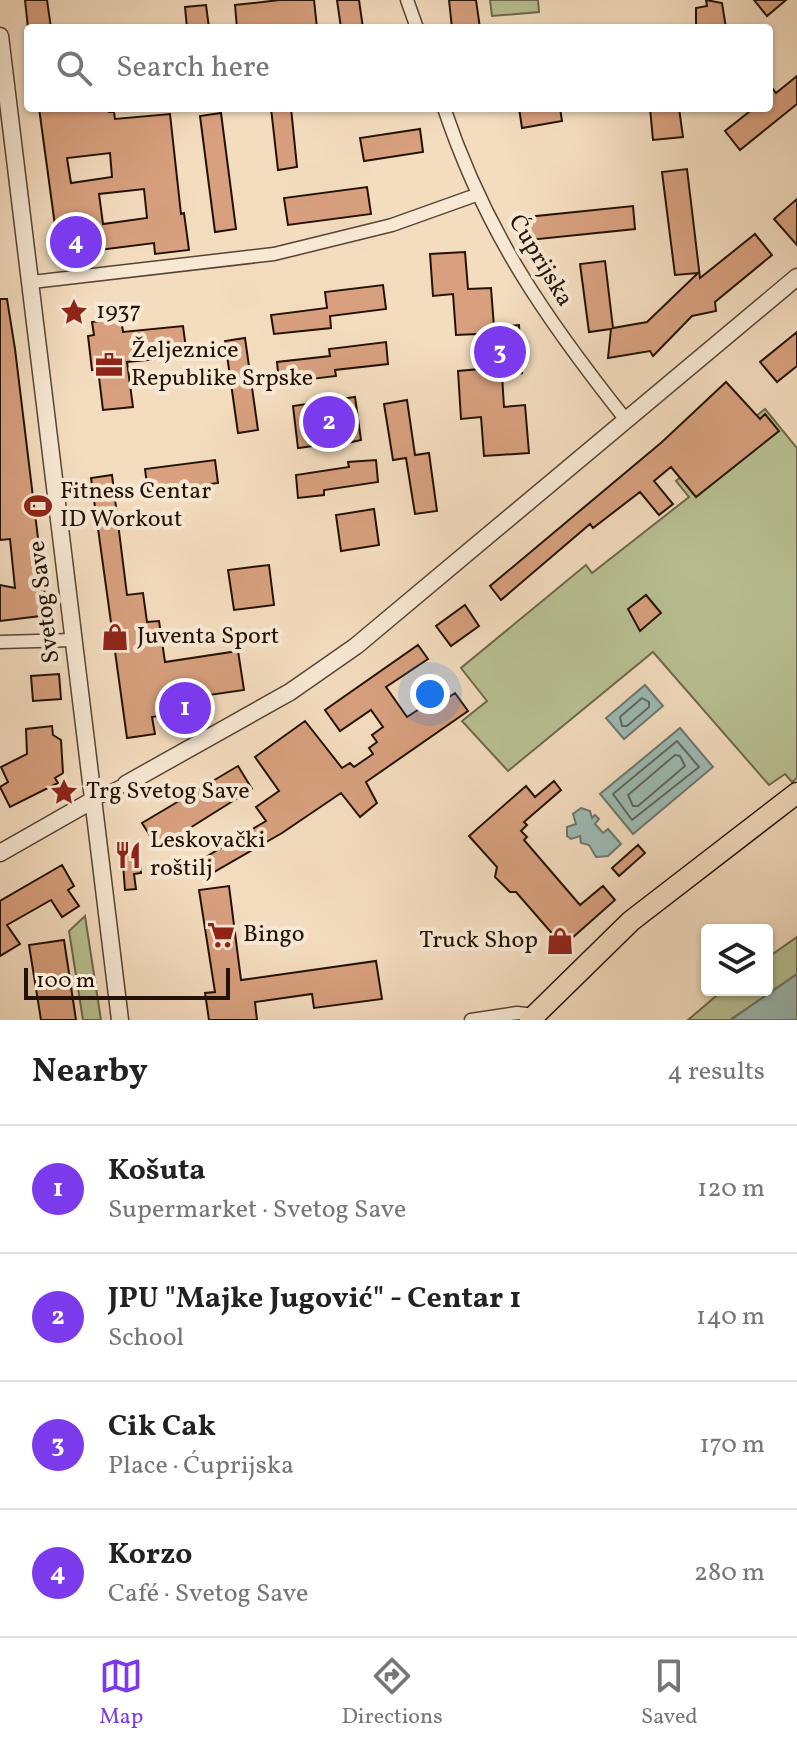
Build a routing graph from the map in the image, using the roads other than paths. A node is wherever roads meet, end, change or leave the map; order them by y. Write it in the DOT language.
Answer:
graph roads {
  1 [pos="407,0"];
  2 [pos="416,24"];
  3 [pos="0,36"];
  4 [pos="445,112"];
  5 [pos="476,195"];
  6 [pos="797,277"];
  7 [pos="32,282"];
  8 [pos="626,420"];
  9 [pos="74,640"];
  10 [pos="0,642"];
  11 [pos="126,784"];
  12 [pos="797,793"];
  13 [pos="93,800"];
  14 [pos="0,853"];
  15 [pos="533,1018"];
  16 [pos="120,1020"];
  17 [pos="471,1020"];
  1 -- 2 [label="street"];
  3 -- 7 [label="street, Svetog Save"];
  4 -- 5 [label="street, Ćuprijska"];
  5 -- 7 [label="street"];
  5 -- 8 [label="street, Ćuprijska"];
  6 -- 8 [label="street"];
  7 -- 9 [label="street, Svetog Save"];
  8 -- 11 [label="street"];
  9 -- 10 [label="street"];
  9 -- 13 [label="street, Svetog Save"];
  11 -- 13 [label="street"];
  12 -- 15 [label="main road"];
  13 -- 14 [label="street"];
  13 -- 16 [label="street, Svetog Save"];
  15 -- 17 [label="street"];
}
